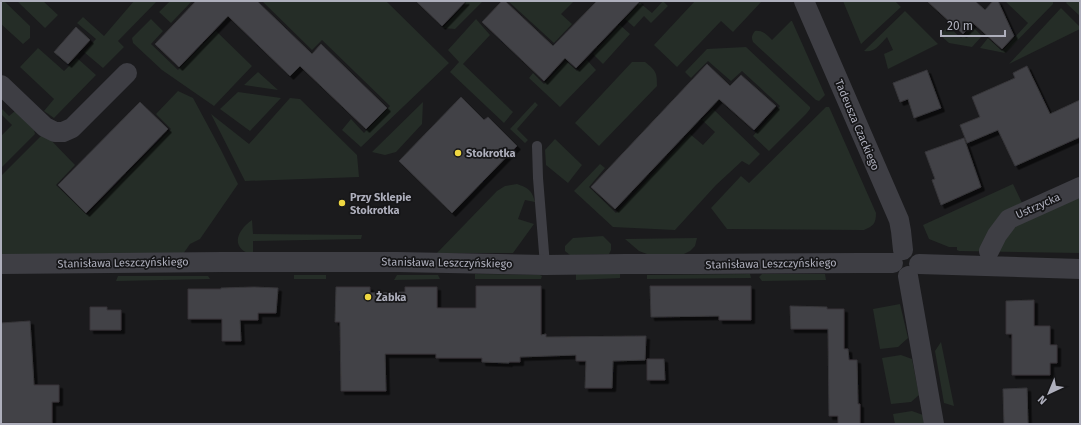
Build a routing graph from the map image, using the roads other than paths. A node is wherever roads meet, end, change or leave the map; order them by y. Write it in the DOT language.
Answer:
graph roads {
  1 [pos="804,1"];
  2 [pos="127,73"];
  3 [pos="1,85"];
  4 [pos="537,146"];
  5 [pos="1080,187"];
  6 [pos="989,251"];
  7 [pos="1,264"];
  8 [pos="906,264"];
  9 [pos="545,265"];
  10 [pos="1080,269"];
  11 [pos="934,424"];
  1 -- 8 [label="street, Tadeusza Czackiego"];
  2 -- 3 [label="street"];
  4 -- 9 [label="lane"];
  5 -- 6 [label="street, Ustrzycka"];
  7 -- 9 [label="street, Stanisława Leszczyńskiego"];
  8 -- 9 [label="street, Stanisława Leszczyńskiego"];
  8 -- 10 [label="street, Stanisława Leszczyńskiego"];
  8 -- 11 [label="street, Tadeusza Czackiego"];
}
